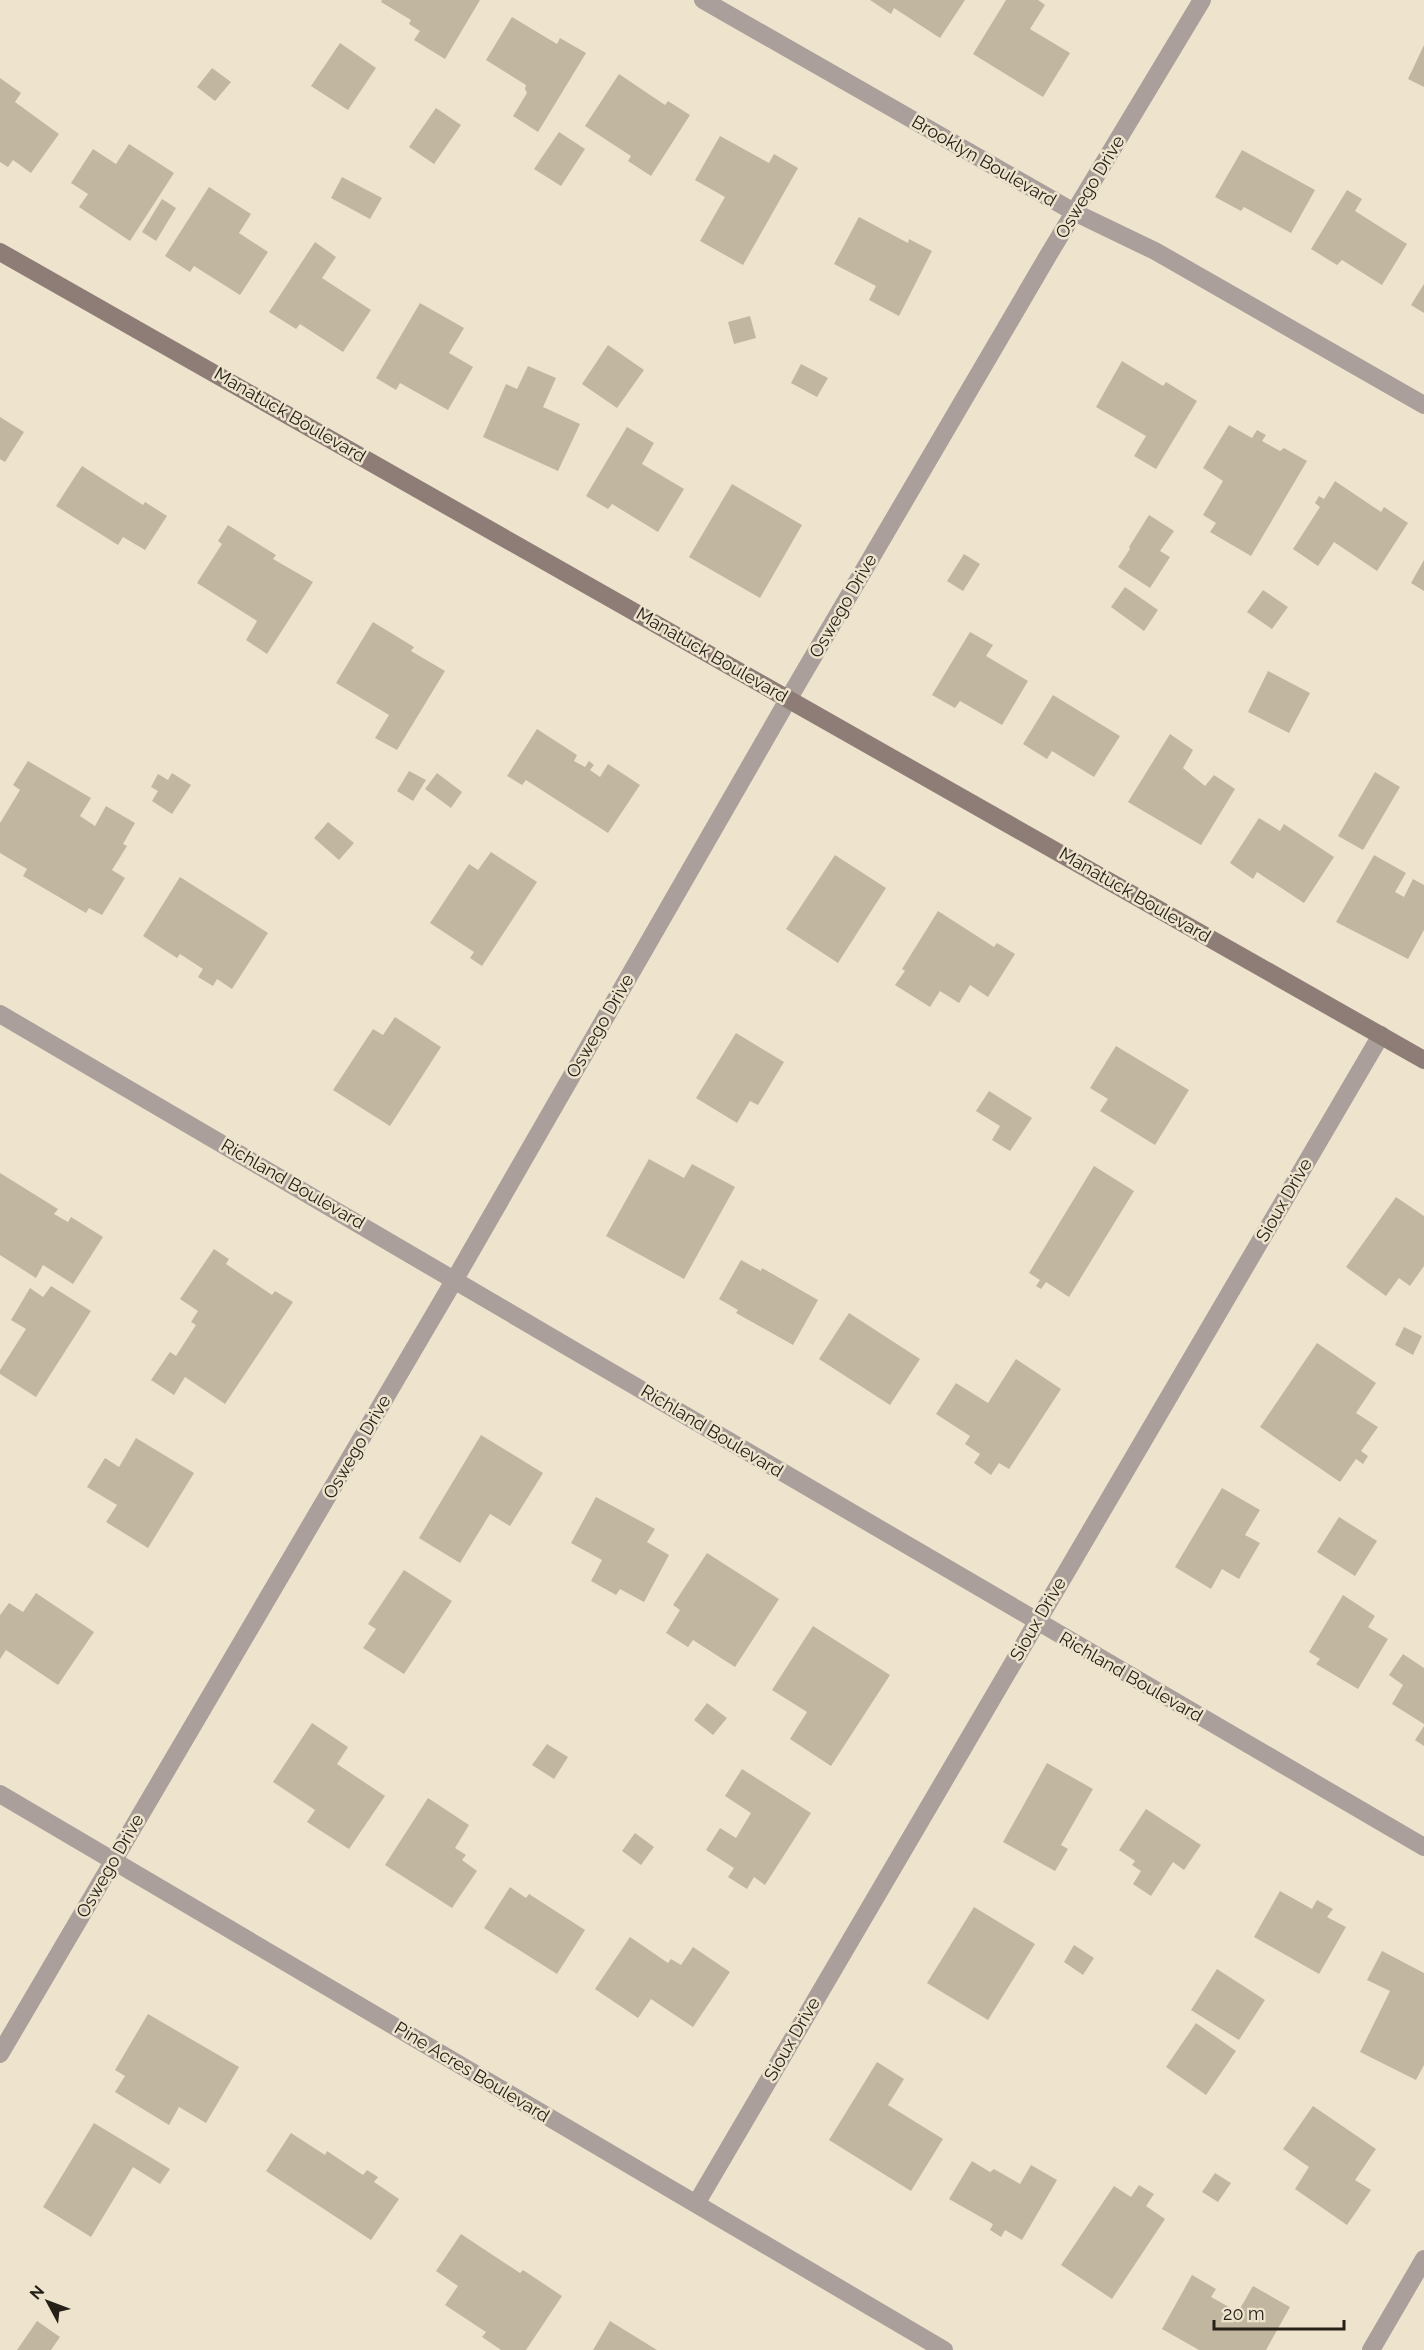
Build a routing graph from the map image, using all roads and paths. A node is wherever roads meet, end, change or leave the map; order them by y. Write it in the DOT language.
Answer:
graph roads {
  1 [pos="703,0"];
  2 [pos="1202,0"];
  3 [pos="1074,212"];
  4 [pos="0,252"];
  5 [pos="1424,405"];
  6 [pos="789,698"];
  7 [pos="0,1014"];
  8 [pos="1381,1035"];
  9 [pos="1424,1060"];
  10 [pos="455,1279"];
  11 [pos="1036,1623"];
  12 [pos="0,1794"];
  13 [pos="1424,1847"];
  14 [pos="114,1860"];
  15 [pos="0,2054"];
  16 [pos="696,2204"];
  17 [pos="1424,2259"];
  18 [pos="944,2350"];
  19 [pos="1371,2350"];
  1 -- 3 [label="street, Brooklyn Boulevard"];
  2 -- 3 [label="street, Oswego Drive"];
  3 -- 5 [label="street, Brooklyn Boulevard"];
  3 -- 6 [label="street, Oswego Drive"];
  4 -- 6 [label="street, Manatuck Boulevard"];
  6 -- 8 [label="street, Manatuck Boulevard"];
  6 -- 10 [label="street, Oswego Drive"];
  7 -- 10 [label="street, Richland Boulevard"];
  8 -- 9 [label="street, Manatuck Boulevard"];
  8 -- 11 [label="street, Sioux Drive"];
  10 -- 11 [label="street, Richland Boulevard"];
  10 -- 14 [label="street, Oswego Drive"];
  11 -- 13 [label="street, Richland Boulevard"];
  11 -- 16 [label="street, Sioux Drive"];
  12 -- 14 [label="street, Pine Acres Boulevard"];
  14 -- 15 [label="street, Oswego Drive"];
  14 -- 16 [label="street, Pine Acres Boulevard"];
  16 -- 18 [label="street, Pine Acres Boulevard"];
  17 -- 19 [label="street"];
}
